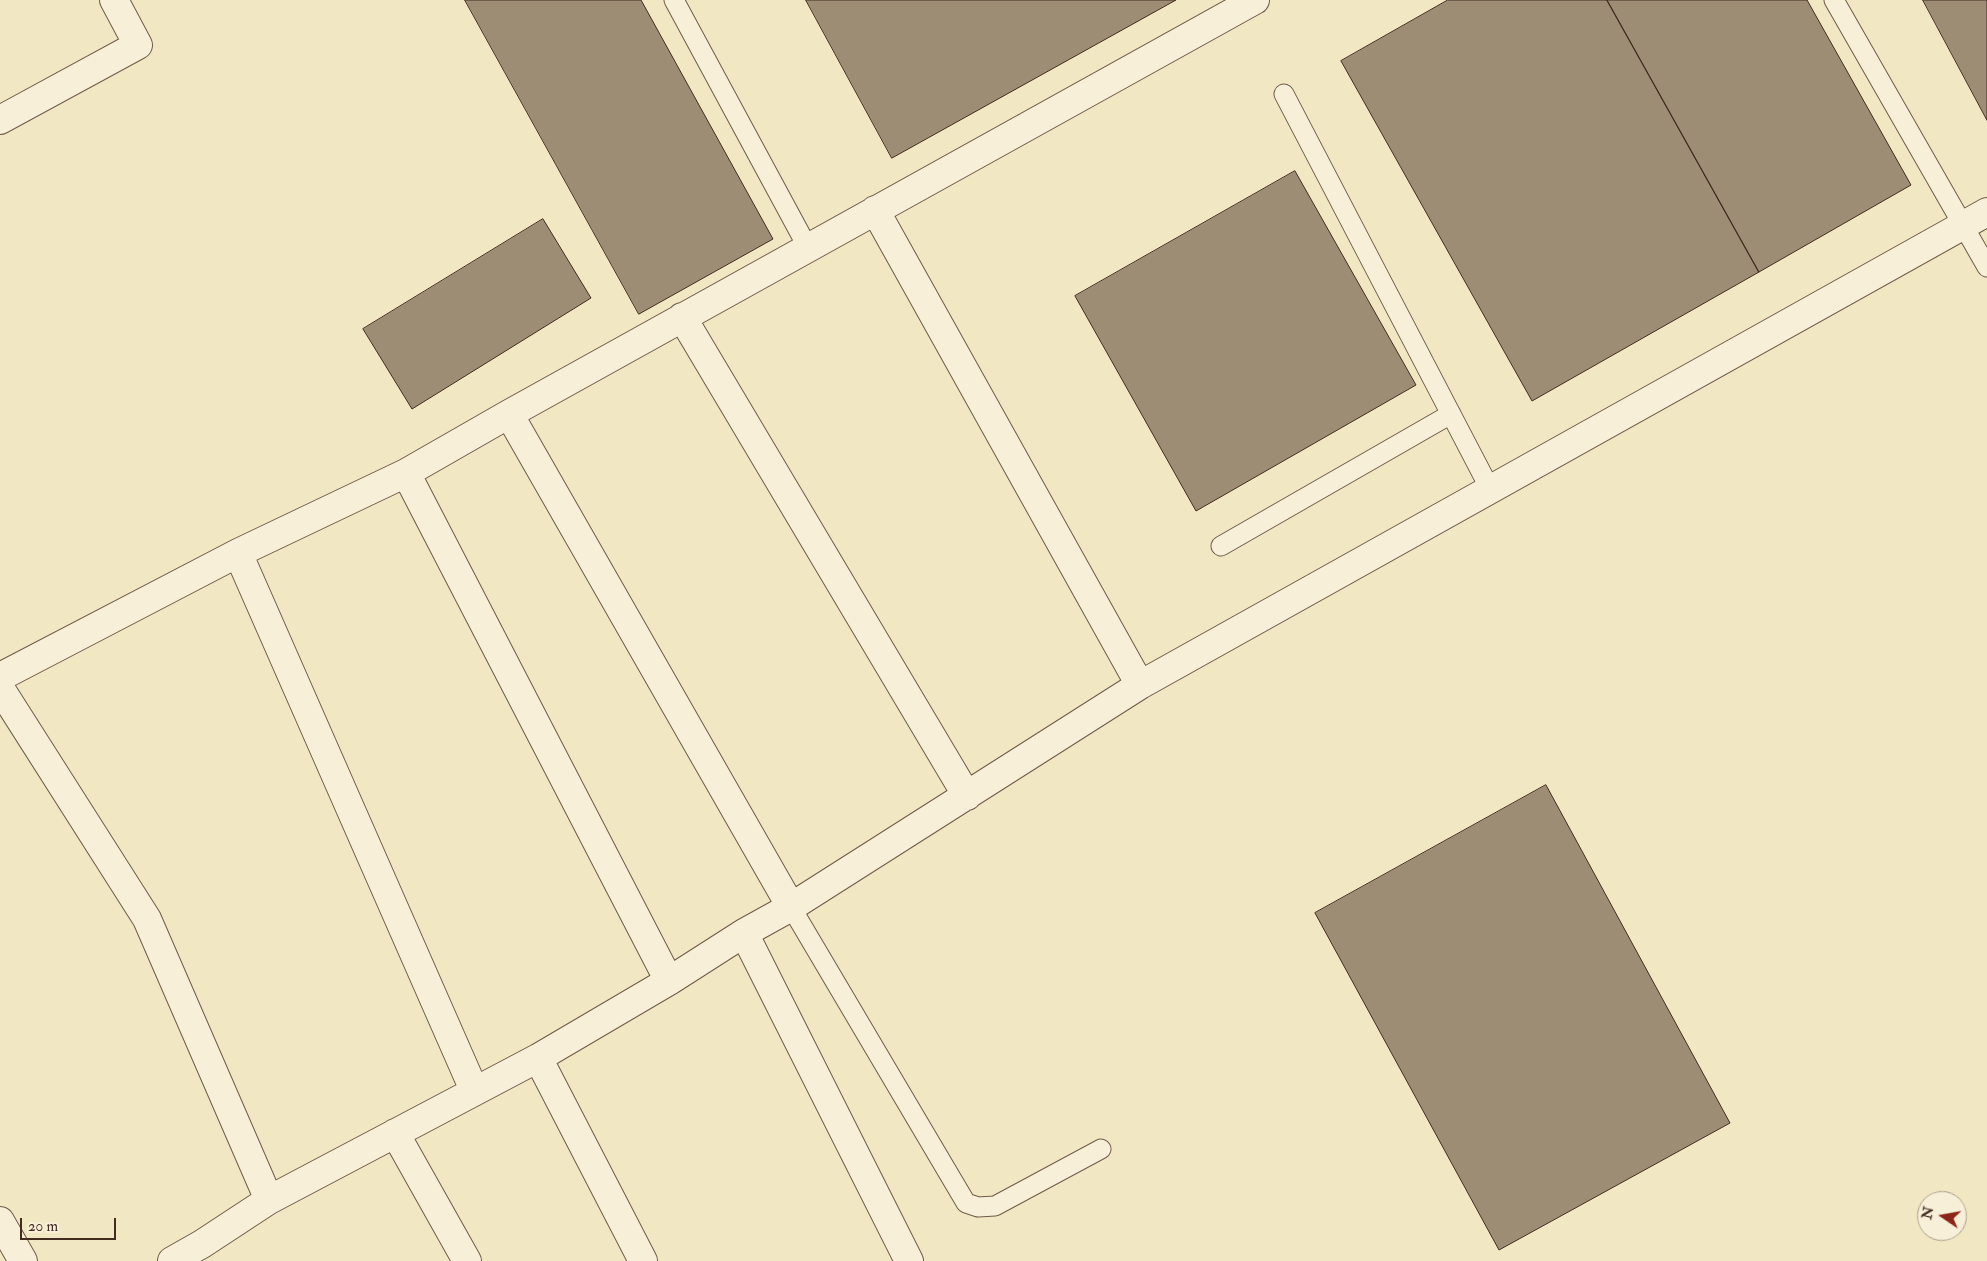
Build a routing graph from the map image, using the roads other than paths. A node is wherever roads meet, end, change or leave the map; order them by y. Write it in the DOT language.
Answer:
graph roads {
  1 [pos="114,0"];
  2 [pos="674,0"];
  3 [pos="1255,0"];
  4 [pos="1834,0"];
  5 [pos="1284,94"];
  6 [pos="0,120"];
  7 [pos="876,210"];
  8 [pos="1975,219"];
  9 [pos="808,248"];
  10 [pos="1987,268"];
  11 [pos="682,318"];
  12 [pos="508,414"];
  13 [pos="1451,414"];
  14 [pos="406,473"];
  15 [pos="1490,489"];
  16 [pos="1221,546"];
  17 [pos="238,552"];
  18 [pos="0,677"];
  19 [pos="1140,685"];
  20 [pos="0,688"];
  21 [pos="966,796"];
  22 [pos="791,907"];
  23 [pos="744,933"];
  24 [pos="669,981"];
  25 [pos="538,1058"];
  26 [pos="474,1090"];
  27 [pos="395,1133"];
  28 [pos="1101,1149"];
  29 [pos="269,1200"];
  30 [pos="0,1221"];
  31 [pos="206,1253"];
  32 [pos="23,1261"];
  33 [pos="172,1261"];
  34 [pos="467,1261"];
  35 [pos="643,1261"];
  36 [pos="909,1261"];
  1 -- 6 [label="street"];
  2 -- 9 [label="lane"];
  3 -- 7 [label="street"];
  4 -- 8 [label="lane"];
  5 -- 13 [label="lane"];
  7 -- 9 [label="street"];
  7 -- 19 [label="street"];
  8 -- 10 [label="lane"];
  8 -- 15 [label="street"];
  9 -- 11 [label="street"];
  11 -- 12 [label="street"];
  11 -- 21 [label="street"];
  12 -- 14 [label="street"];
  12 -- 22 [label="street"];
  13 -- 15 [label="lane"];
  13 -- 16 [label="lane"];
  14 -- 17 [label="street"];
  14 -- 24 [label="street"];
  15 -- 19 [label="street"];
  17 -- 18 [label="street"];
  17 -- 26 [label="street"];
  19 -- 21 [label="street"];
  20 -- 29 [label="street"];
  21 -- 22 [label="street"];
  22 -- 23 [label="street"];
  22 -- 28 [label="lane"];
  23 -- 24 [label="street"];
  23 -- 36 [label="street"];
  24 -- 25 [label="street"];
  25 -- 26 [label="street"];
  25 -- 35 [label="street"];
  26 -- 27 [label="street"];
  27 -- 29 [label="street"];
  27 -- 34 [label="street"];
  29 -- 31 [label="street"];
  30 -- 32 [label="street"];
  31 -- 33 [label="street"];
}
